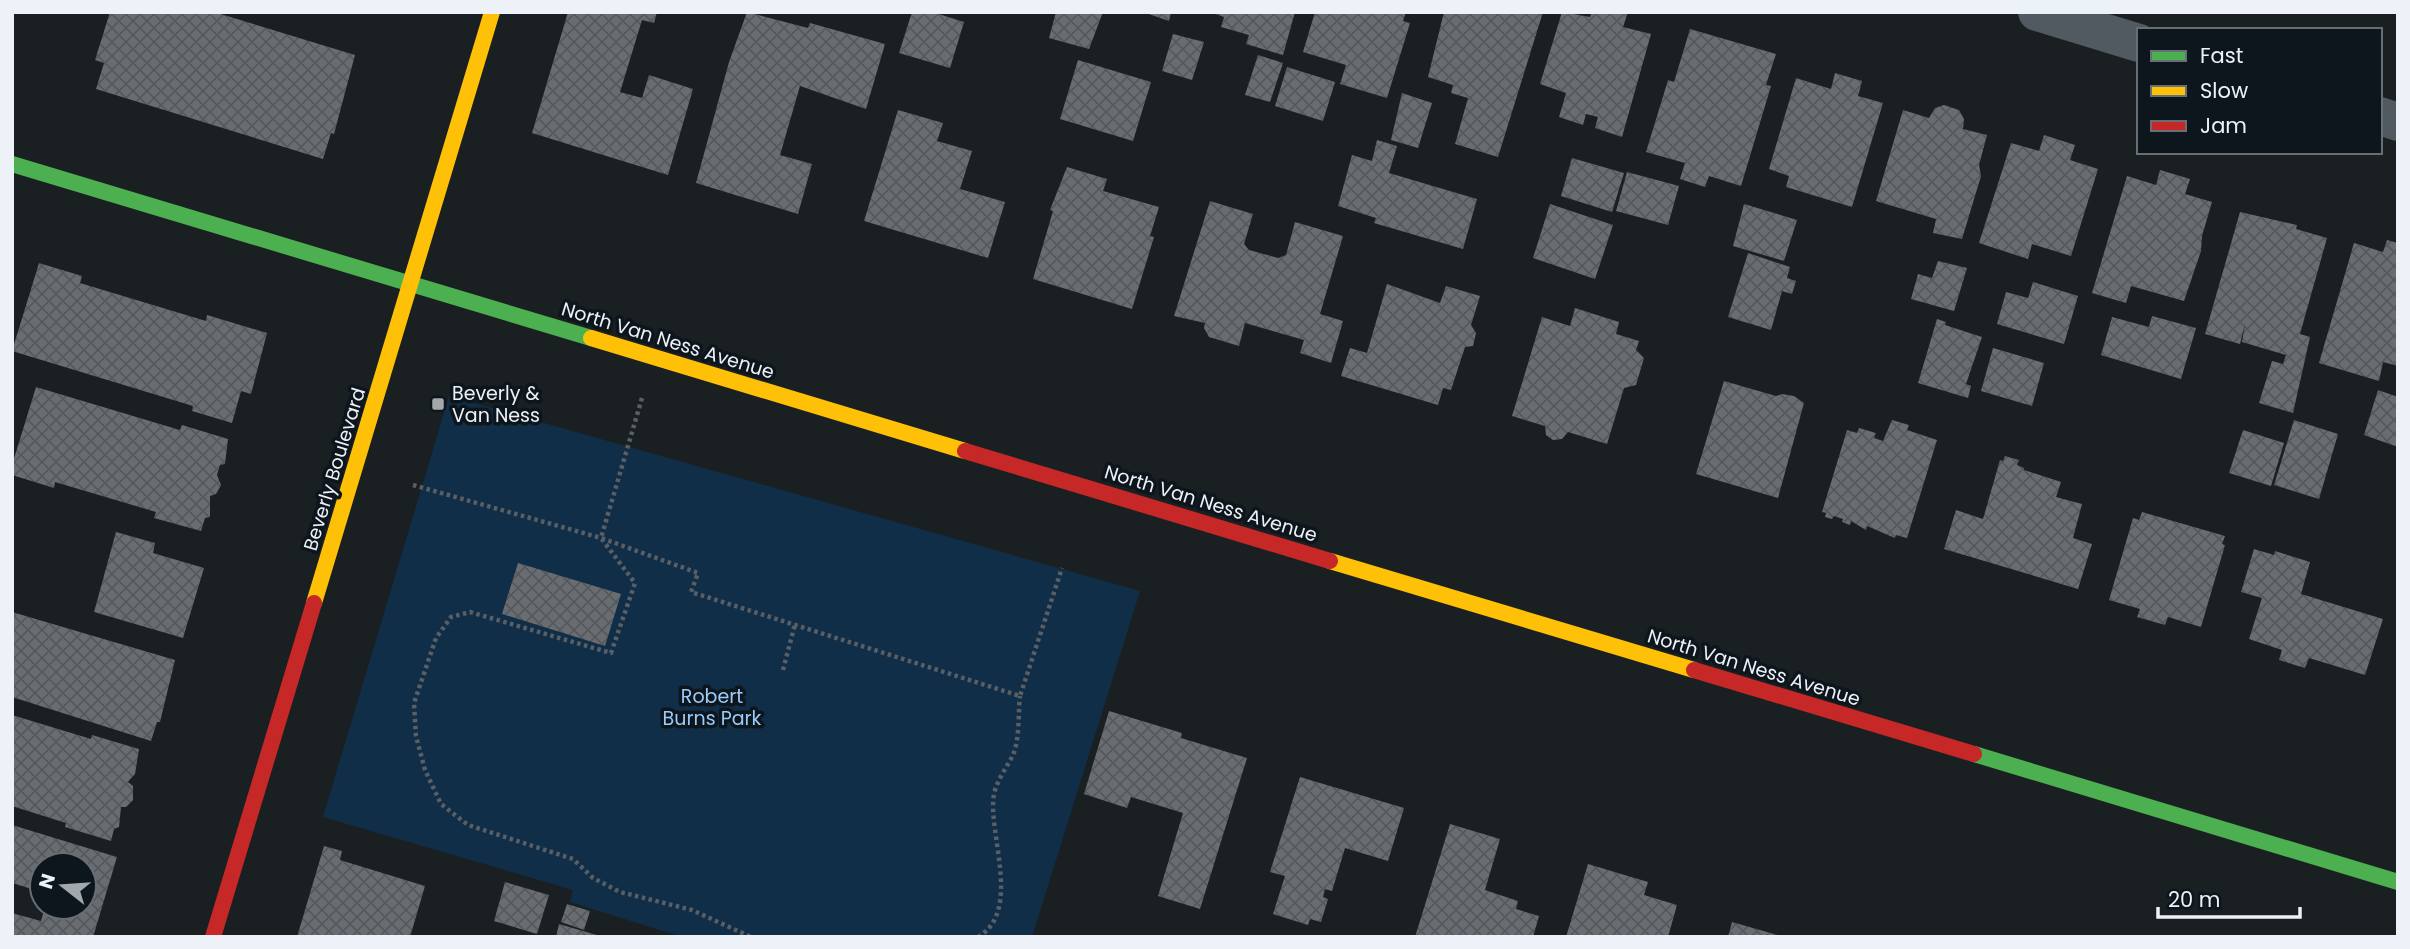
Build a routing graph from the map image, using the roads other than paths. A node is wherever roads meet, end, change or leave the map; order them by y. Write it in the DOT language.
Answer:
graph roads {
  1 [pos="492,12"];
  2 [pos="2037,12"];
  3 [pos="2137,42"];
  4 [pos="12,164"];
  5 [pos="412,285"];
  6 [pos="2398,882"];
  7 [pos="213,937"];
  1 -- 5 [label="street, Beverly Boulevard"];
  2 -- 3 [label="street"];
  4 -- 5 [label="street, North Van Ness Avenue"];
  5 -- 6 [label="street, North Van Ness Avenue"];
  5 -- 7 [label="street, Beverly Boulevard"];
}
